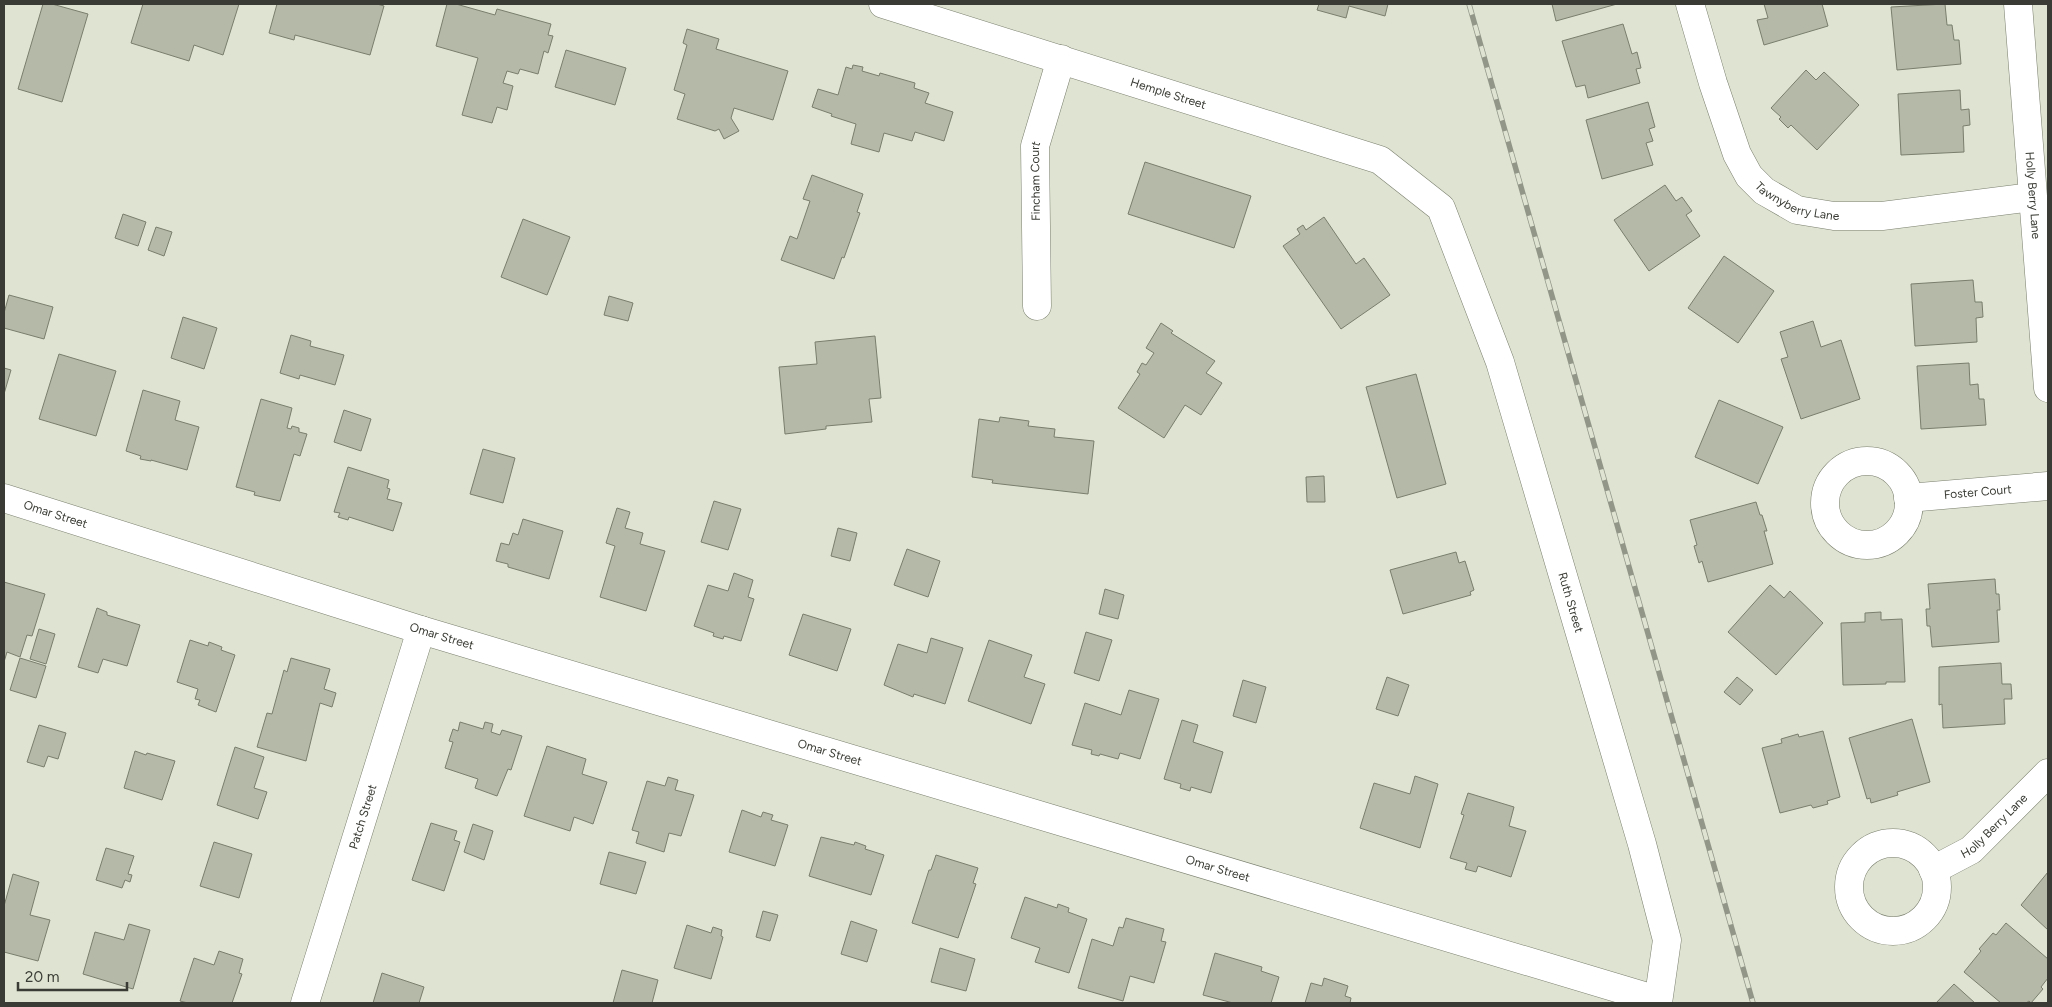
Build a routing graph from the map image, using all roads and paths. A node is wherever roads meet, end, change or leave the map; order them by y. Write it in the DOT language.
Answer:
graph roads {
  1 [pos="883,4"];
  2 [pos="1690,4"];
  3 [pos="2018,4"];
  4 [pos="1061,59"];
  5 [pos="2032,197"];
  6 [pos="1440,208"];
  7 [pos="1037,306"];
  8 [pos="2048,388"];
  9 [pos="2048,486"];
  10 [pos="4,498"];
  11 [pos="1908,498"];
  12 [pos="421,630"];
  13 [pos="2048,773"];
  14 [pos="1933,870"];
  15 [pos="1658,1002"];
  16 [pos="305,1003"];
  1 -- 4 [label="street, Hemple Street"];
  2 -- 5 [label="street, Tawnyberry Lane"];
  3 -- 5 [label="street, Holly Berry Lane"];
  4 -- 6 [label="street, Hemple Street"];
  4 -- 7 [label="street, Fincham Court"];
  5 -- 8 [label="street, Holly Berry Lane"];
  6 -- 15 [label="street, Ruth Street"];
  9 -- 11 [label="street, Foster Court"];
  10 -- 12 [label="street, Omar Street"];
  12 -- 15 [label="street, Omar Street"];
  12 -- 16 [label="street, Patch Street"];
  13 -- 14 [label="street, Holly Berry Lane"];
}
